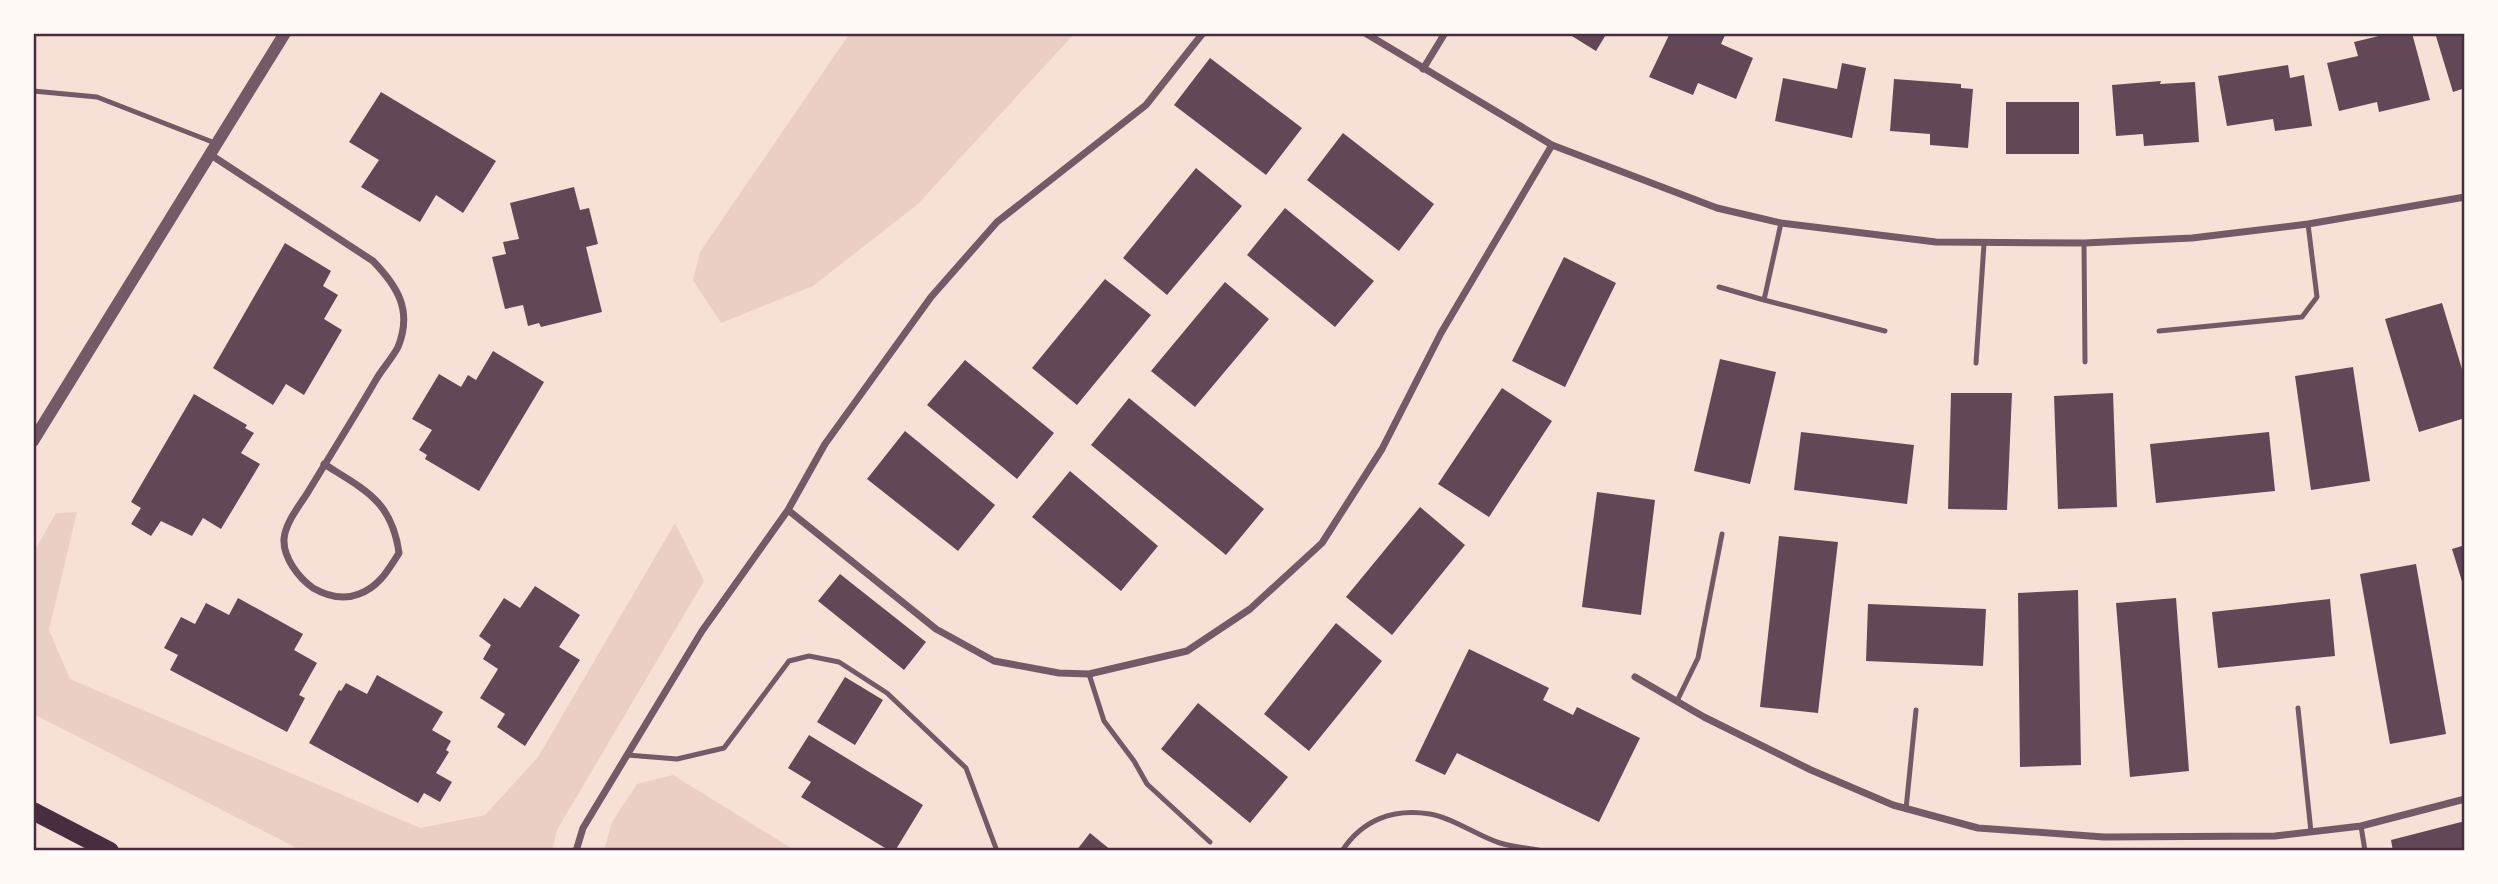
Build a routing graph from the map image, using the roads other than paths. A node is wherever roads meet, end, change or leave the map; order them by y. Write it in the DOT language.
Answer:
graph roads {
  1 [pos="285,33"];
  2 [pos="1203,33"];
  3 [pos="1365,33"];
  4 [pos="1445,33"];
  5 [pos="1423,69"];
  6 [pos="33,91"];
  7 [pos="1552,145"];
  8 [pos="215,150"];
  9 [pos="2465,197"];
  10 [pos="1782,223"];
  11 [pos="2308,224"];
  12 [pos="2084,243"];
  13 [pos="1984,244"];
  14 [pos="1720,287"];
  15 [pos="1764,300"];
  16 [pos="1885,331"];
  17 [pos="2159,331"];
  18 [pos="2085,362"];
  19 [pos="1976,363"];
  20 [pos="33,441"];
  21 [pos="324,464"];
  22 [pos="788,510"];
  23 [pos="1722,534"];
  24 [pos="1090,674"];
  25 [pos="1635,677"];
  26 [pos="1677,701"];
  27 [pos="2298,708"];
  28 [pos="1916,710"];
  29 [pos="627,755"];
  30 [pos="2465,799"];
  31 [pos="1906,809"];
  32 [pos="33,811"];
  33 [pos="2361,826"];
  34 [pos="2311,832"];
  35 [pos="1210,842"];
  36 [pos="110,851"];
  37 [pos="576,851"];
  38 [pos="997,851"];
  39 [pos="1342,851"];
  40 [pos="1542,851"];
  41 [pos="2365,851"];
  1 -- 8 [label="street"];
  2 -- 22 [label="street"];
  3 -- 5 [label="street"];
  4 -- 5 [label="street"];
  5 -- 7 [label="street"];
  6 -- 8 [label="lane"];
  7 -- 10 [label="street"];
  7 -- 24 [label="street"];
  8 -- 20 [label="street"];
  8 -- 21 [label="street"];
  9 -- 11 [label="street"];
  10 -- 13 [label="street"];
  10 -- 15 [label="lane"];
  11 -- 12 [label="street"];
  11 -- 17 [label="lane"];
  12 -- 13 [label="street"];
  12 -- 18 [label="lane"];
  13 -- 19 [label="lane"];
  14 -- 15 [label="lane"];
  15 -- 16 [label="lane"];
  21 -- 21 [label="street"];
  22 -- 24 [label="street"];
  22 -- 29 [label="street"];
  23 -- 26 [label="lane"];
  24 -- 35 [label="lane"];
  25 -- 26 [label="street"];
  26 -- 31 [label="street"];
  27 -- 34 [label="lane"];
  28 -- 31 [label="lane"];
  29 -- 37 [label="street"];
  29 -- 38 [label="lane"];
  30 -- 33 [label="street"];
  31 -- 34 [label="street"];
  32 -- 36 [label="main road"];
  33 -- 34 [label="street"];
  33 -- 41 [label="lane"];
  39 -- 40 [label="lane"];
}
